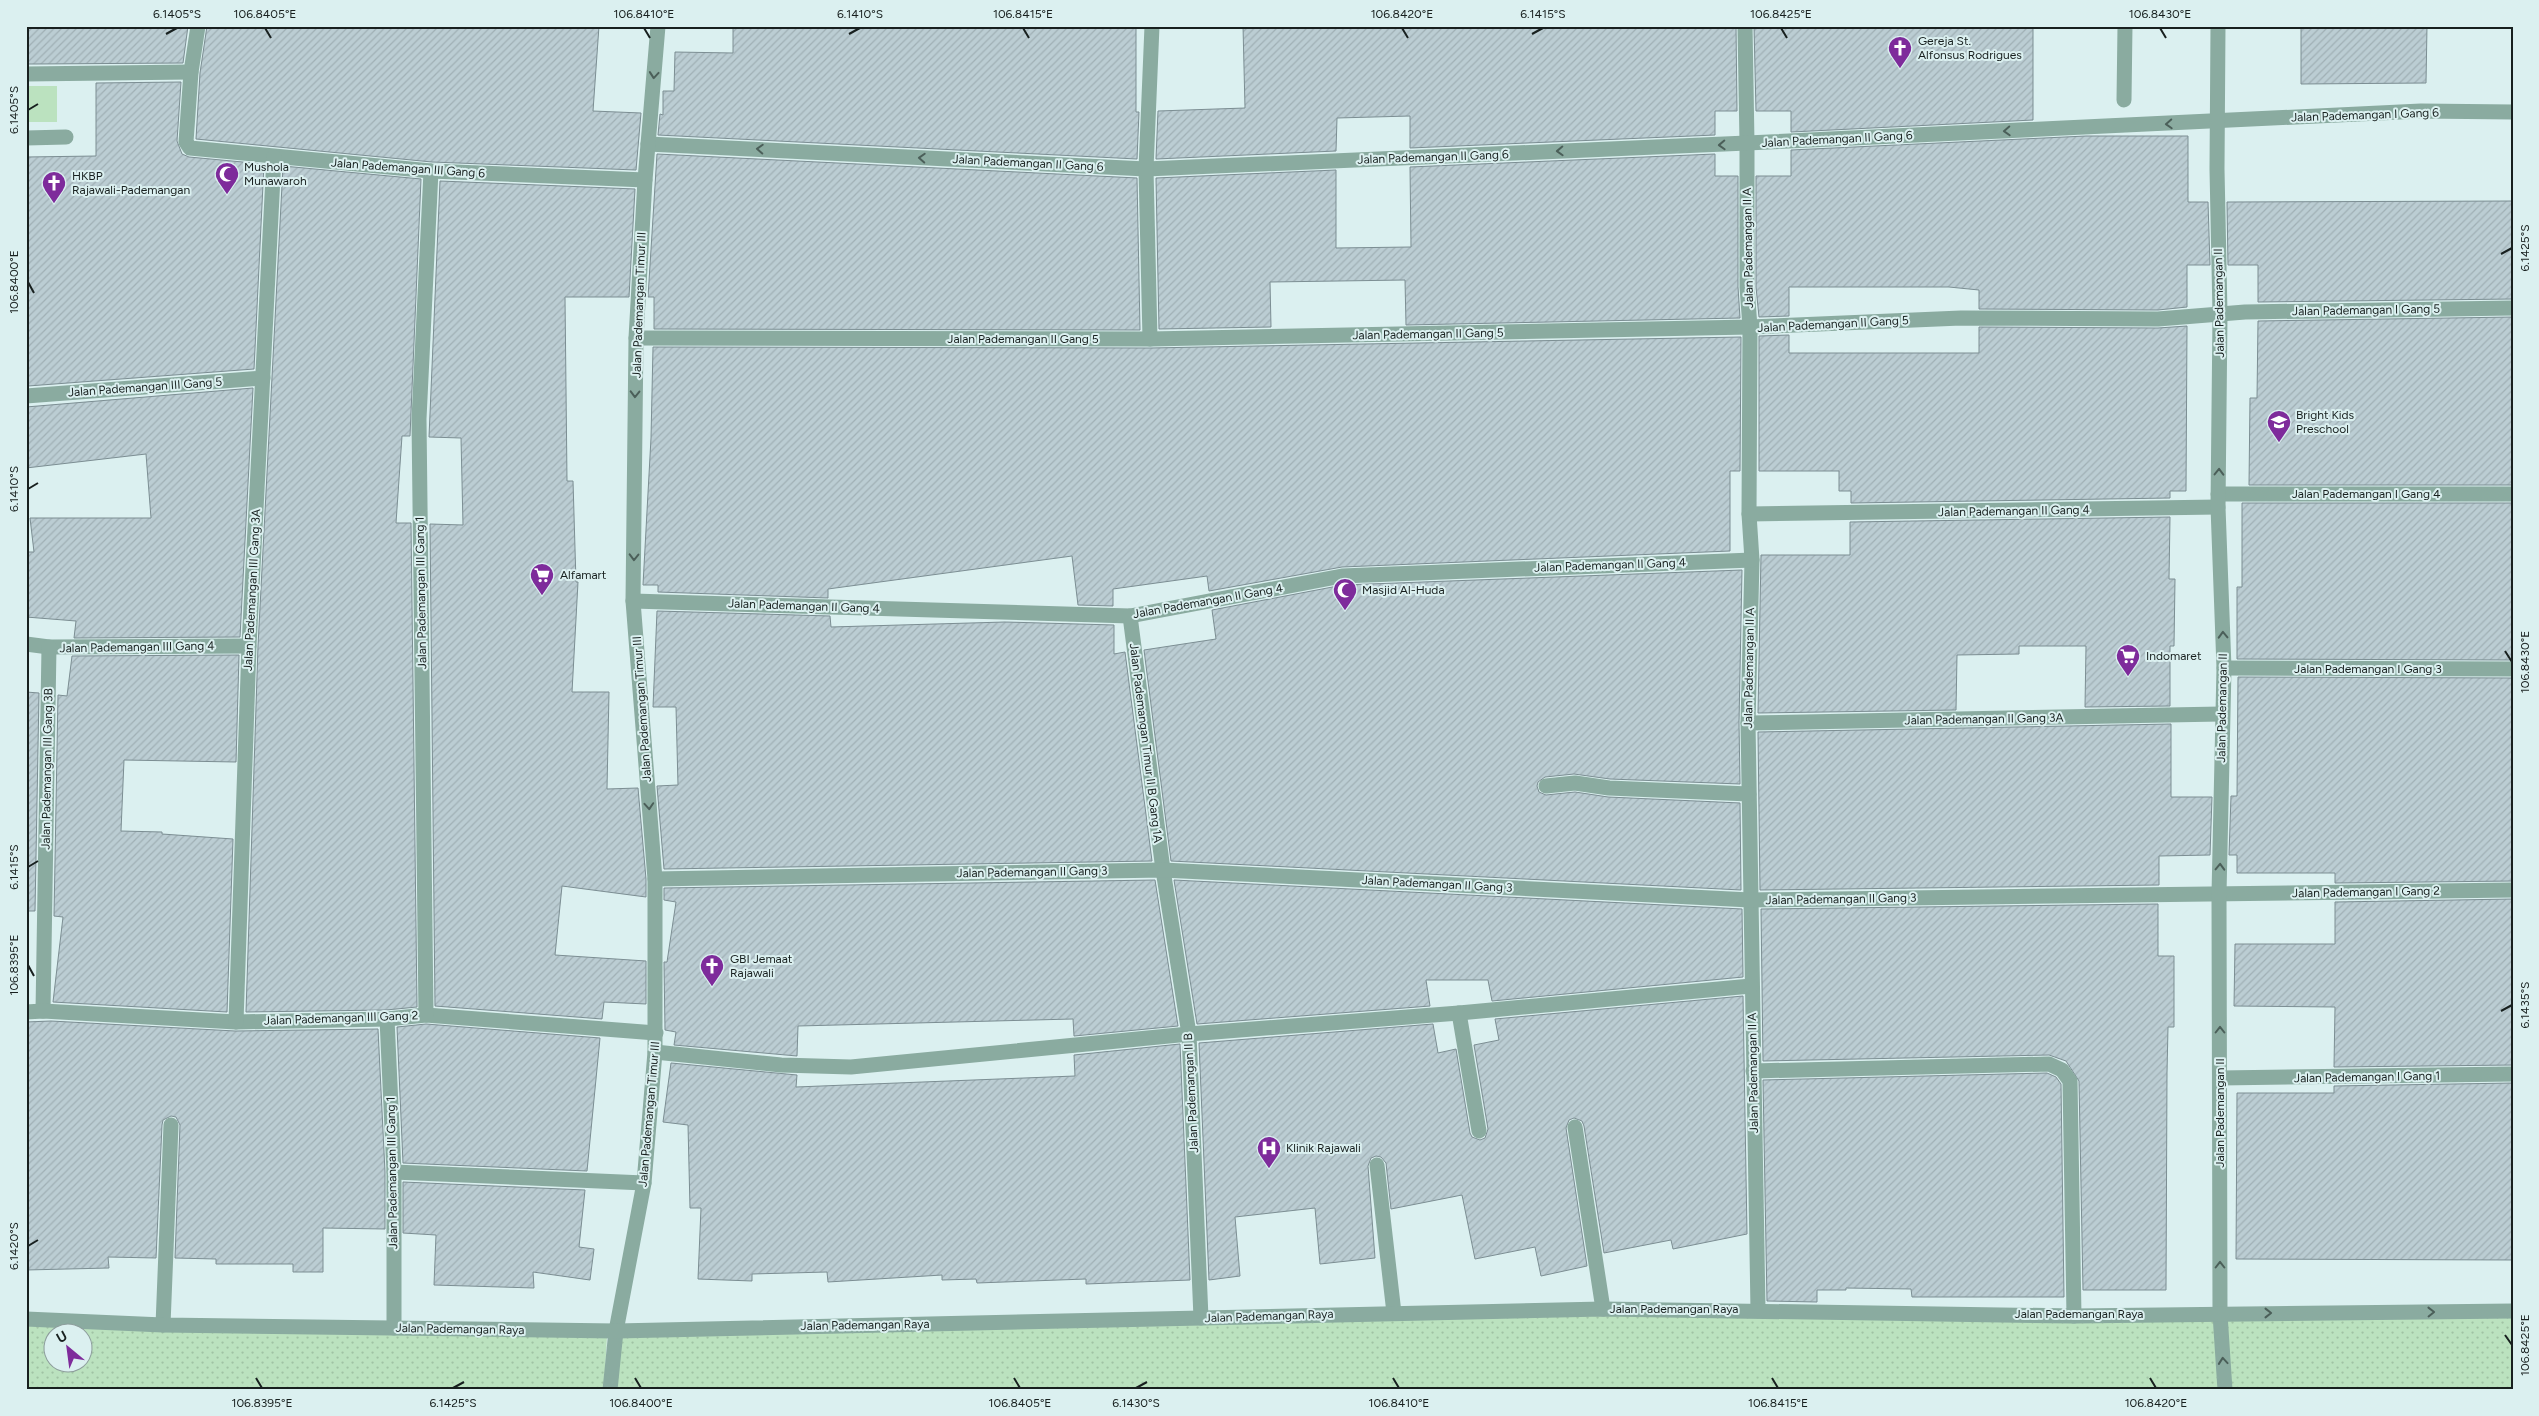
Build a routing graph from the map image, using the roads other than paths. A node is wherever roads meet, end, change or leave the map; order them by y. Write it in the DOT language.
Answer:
graph roads {
  1 [pos="198,26"];
  2 [pos="658,26"];
  3 [pos="1152,26"];
  4 [pos="1745,26"];
  5 [pos="2125,26"];
  6 [pos="2218,26"];
  7 [pos="190,72"];
  8 [pos="26,74"];
  9 [pos="2124,100"];
  10 [pos="2513,112"];
  11 [pos="2218,121"];
  12 [pos="66,137"];
  13 [pos="26,138"];
  14 [pos="648,144"];
  15 [pos="1748,144"];
  16 [pos="274,157"];
  17 [pos="1146,169"];
  18 [pos="430,171"];
  19 [pos="645,180"];
  20 [pos="2513,308"];
  21 [pos="2220,314"];
  22 [pos="1750,328"];
  23 [pos="636,338"];
  24 [pos="1150,339"];
  25 [pos="263,378"];
  26 [pos="26,396"];
  27 [pos="2513,494"];
  28 [pos="2218,501"];
  29 [pos="1749,514"];
  30 [pos="1752,560"];
  31 [pos="633,601"];
  32 [pos="1130,616"];
  33 [pos="26,644"];
  34 [pos="249,646"];
  35 [pos="49,647"];
  36 [pos="2224,668"];
  37 [pos="2513,669"];
  38 [pos="2221,714"];
  39 [pos="1748,723"];
  40 [pos="1546,786"];
  41 [pos="1749,794"];
  42 [pos="1163,870"];
  43 [pos="655,879"];
  44 [pos="2513,890"];
  45 [pos="2219,894"];
  46 [pos="1750,900"];
  47 [pos="1751,986"];
  48 [pos="43,1010"];
  49 [pos="26,1012"];
  50 [pos="1459,1013"];
  51 [pos="426,1015"];
  52 [pos="387,1019"];
  53 [pos="236,1022"];
  54 [pos="656,1033"];
  55 [pos="1189,1034"];
  56 [pos="655,1052"];
  57 [pos="1753,1071"];
  58 [pos="2513,1074"];
  59 [pos="2220,1078"];
  60 [pos="172,1125"];
  61 [pos="1575,1127"];
  62 [pos="1479,1131"];
  63 [pos="1376,1165"];
  64 [pos="394,1172"];
  65 [pos="644,1183"];
  66 [pos="1603,1309"];
  67 [pos="1758,1310"];
  68 [pos="2513,1311"];
  69 [pos="1394,1312"];
  70 [pos="2220,1314"];
  71 [pos="2074,1316"];
  72 [pos="1200,1318"];
  73 [pos="26,1319"];
  74 [pos="163,1325"];
  75 [pos="394,1328"];
  76 [pos="616,1331"];
  77 [pos="610,1390"];
  78 [pos="2226,1390"];
  1 -- 7 [label="street, Jalan Pademangan III Gang 6"];
  2 -- 14 [label="street, Jalan Pademangan Timur III, one-way"];
  3 -- 17 [label="street"];
  4 -- 15 [label="street, Jalan Pademangan II A"];
  5 -- 9 [label="street"];
  6 -- 11 [label="street, Jalan Pademangan II"];
  7 -- 8 [label="street"];
  7 -- 16 [label="street, Jalan Pademangan III Gang 6"];
  10 -- 11 [label="street, Jalan Pademangan I Gang 6"];
  11 -- 15 [label="street, Jalan Pademangan II Gang 6, one-way"];
  11 -- 21 [label="street, Jalan Pademangan II"];
  12 -- 13 [label="street"];
  17 -- 14 [label="street, Jalan Pademangan II Gang 6, one-way"];
  14 -- 19 [label="street, Jalan Pademangan Timur III"];
  15 -- 17 [label="street, Jalan Pademangan II Gang 6, one-way"];
  15 -- 22 [label="street, Jalan Pademangan II A"];
  16 -- 18 [label="street, Jalan Pademangan III Gang 6"];
  16 -- 25 [label="street, Jalan Pademangan III Gang 3A"];
  17 -- 24 [label="street"];
  18 -- 19 [label="street, Jalan Pademangan III Gang 6"];
  18 -- 51 [label="street, Jalan Pademangan III Gang 1"];
  19 -- 23 [label="street, Jalan Pademangan Timur III"];
  20 -- 21 [label="street, Jalan Pademangan I Gang 5"];
  21 -- 22 [label="street, Jalan Pademangan II Gang 5"];
  28 -- 21 [label="street, Jalan Pademangan II, one-way"];
  22 -- 24 [label="street, Jalan Pademangan II Gang 5"];
  22 -- 29 [label="street, Jalan Pademangan II A"];
  23 -- 24 [label="street, Jalan Pademangan II Gang 5"];
  23 -- 31 [label="street, Jalan Pademangan Timur III, one-way"];
  25 -- 26 [label="street, Jalan Pademangan III Gang 5"];
  25 -- 34 [label="street, Jalan Pademangan III Gang 3A"];
  27 -- 28 [label="street, Jalan Pademangan I Gang 4"];
  28 -- 29 [label="street, Jalan Pademangan II Gang 4"];
  36 -- 28 [label="street, Jalan Pademangan II, one-way"];
  29 -- 30 [label="street, Jalan Pademangan II A"];
  30 -- 32 [label="street, Jalan Pademangan II Gang 4"];
  30 -- 39 [label="street, Jalan Pademangan II A"];
  31 -- 32 [label="street, Jalan Pademangan II Gang 4"];
  31 -- 43 [label="street, Jalan Pademangan Timur III, one-way"];
  32 -- 42 [label="street, Jalan Pademangan Timur II B Gang 1A"];
  33 -- 35 [label="street, Jalan Pademangan III Gang 4"];
  34 -- 35 [label="street, Jalan Pademangan III Gang 4"];
  34 -- 53 [label="street, Jalan Pademangan III Gang 3A"];
  35 -- 48 [label="street, Jalan Pademangan III Gang 3B"];
  36 -- 37 [label="street, Jalan Pademangan I Gang 3"];
  36 -- 38 [label="street, Jalan Pademangan II"];
  38 -- 39 [label="street, Jalan Pademangan II Gang 3A"];
  45 -- 38 [label="street, Jalan Pademangan II, one-way"];
  39 -- 41 [label="street, Jalan Pademangan II A"];
  40 -- 41 [label="street"];
  41 -- 46 [label="street, Jalan Pademangan II A"];
  42 -- 43 [label="street, Jalan Pademangan II Gang 3"];
  42 -- 46 [label="street, Jalan Pademangan II Gang 3"];
  42 -- 55 [label="street, Jalan Pademangan II B"];
  43 -- 54 [label="street, Jalan Pademangan Timur III"];
  44 -- 45 [label="street, Jalan Pademangan I Gang 2"];
  45 -- 46 [label="street, Jalan Pademangan II Gang 3"];
  59 -- 45 [label="street, Jalan Pademangan II, one-way"];
  46 -- 47 [label="street, Jalan Pademangan II A"];
  47 -- 50 [label="street"];
  47 -- 57 [label="street, Jalan Pademangan II A"];
  48 -- 49 [label="street, Jalan Pademangan III Gang 2"];
  48 -- 53 [label="street, Jalan Pademangan III Gang 2"];
  50 -- 55 [label="street"];
  50 -- 62 [label="street"];
  51 -- 52 [label="street, Jalan Pademangan III Gang 2"];
  51 -- 54 [label="street, Jalan Pademangan III Gang 2"];
  52 -- 53 [label="street, Jalan Pademangan III Gang 2"];
  52 -- 64 [label="street, Jalan Pademangan III Gang 1"];
  54 -- 56 [label="street, Jalan Pademangan Timur III"];
  55 -- 56 [label="street"];
  55 -- 72 [label="street, Jalan Pademangan II B"];
  56 -- 65 [label="street, Jalan Pademangan Timur III"];
  57 -- 67 [label="street, Jalan Pademangan II A"];
  57 -- 71 [label="street"];
  58 -- 59 [label="street, Jalan Pademangan I Gang 1"];
  70 -- 59 [label="street, Jalan Pademangan II, one-way"];
  60 -- 74 [label="street"];
  61 -- 66 [label="street"];
  63 -- 69 [label="street"];
  64 -- 65 [label="street"];
  64 -- 75 [label="street, Jalan Pademangan III Gang 1"];
  65 -- 76 [label="street, Jalan Pademangan Timur III"];
  66 -- 67 [label="street, Jalan Pademangan Raya"];
  66 -- 69 [label="street, Jalan Pademangan Raya"];
  67 -- 71 [label="street, Jalan Pademangan Raya"];
  70 -- 68 [label="street, Jalan Pademangan Raya, one-way"];
  69 -- 72 [label="street, Jalan Pademangan Raya"];
  70 -- 71 [label="street, Jalan Pademangan Raya"];
  78 -- 70 [label="street, Jalan Pademangan II, one-way"];
  72 -- 76 [label="street, Jalan Pademangan Raya"];
  73 -- 74 [label="street, Jalan Pademangan Raya"];
  74 -- 75 [label="street, Jalan Pademangan Raya"];
  75 -- 76 [label="street, Jalan Pademangan Raya"];
  76 -- 77 [label="street, Jalan Pademangan Timur III"];
}
